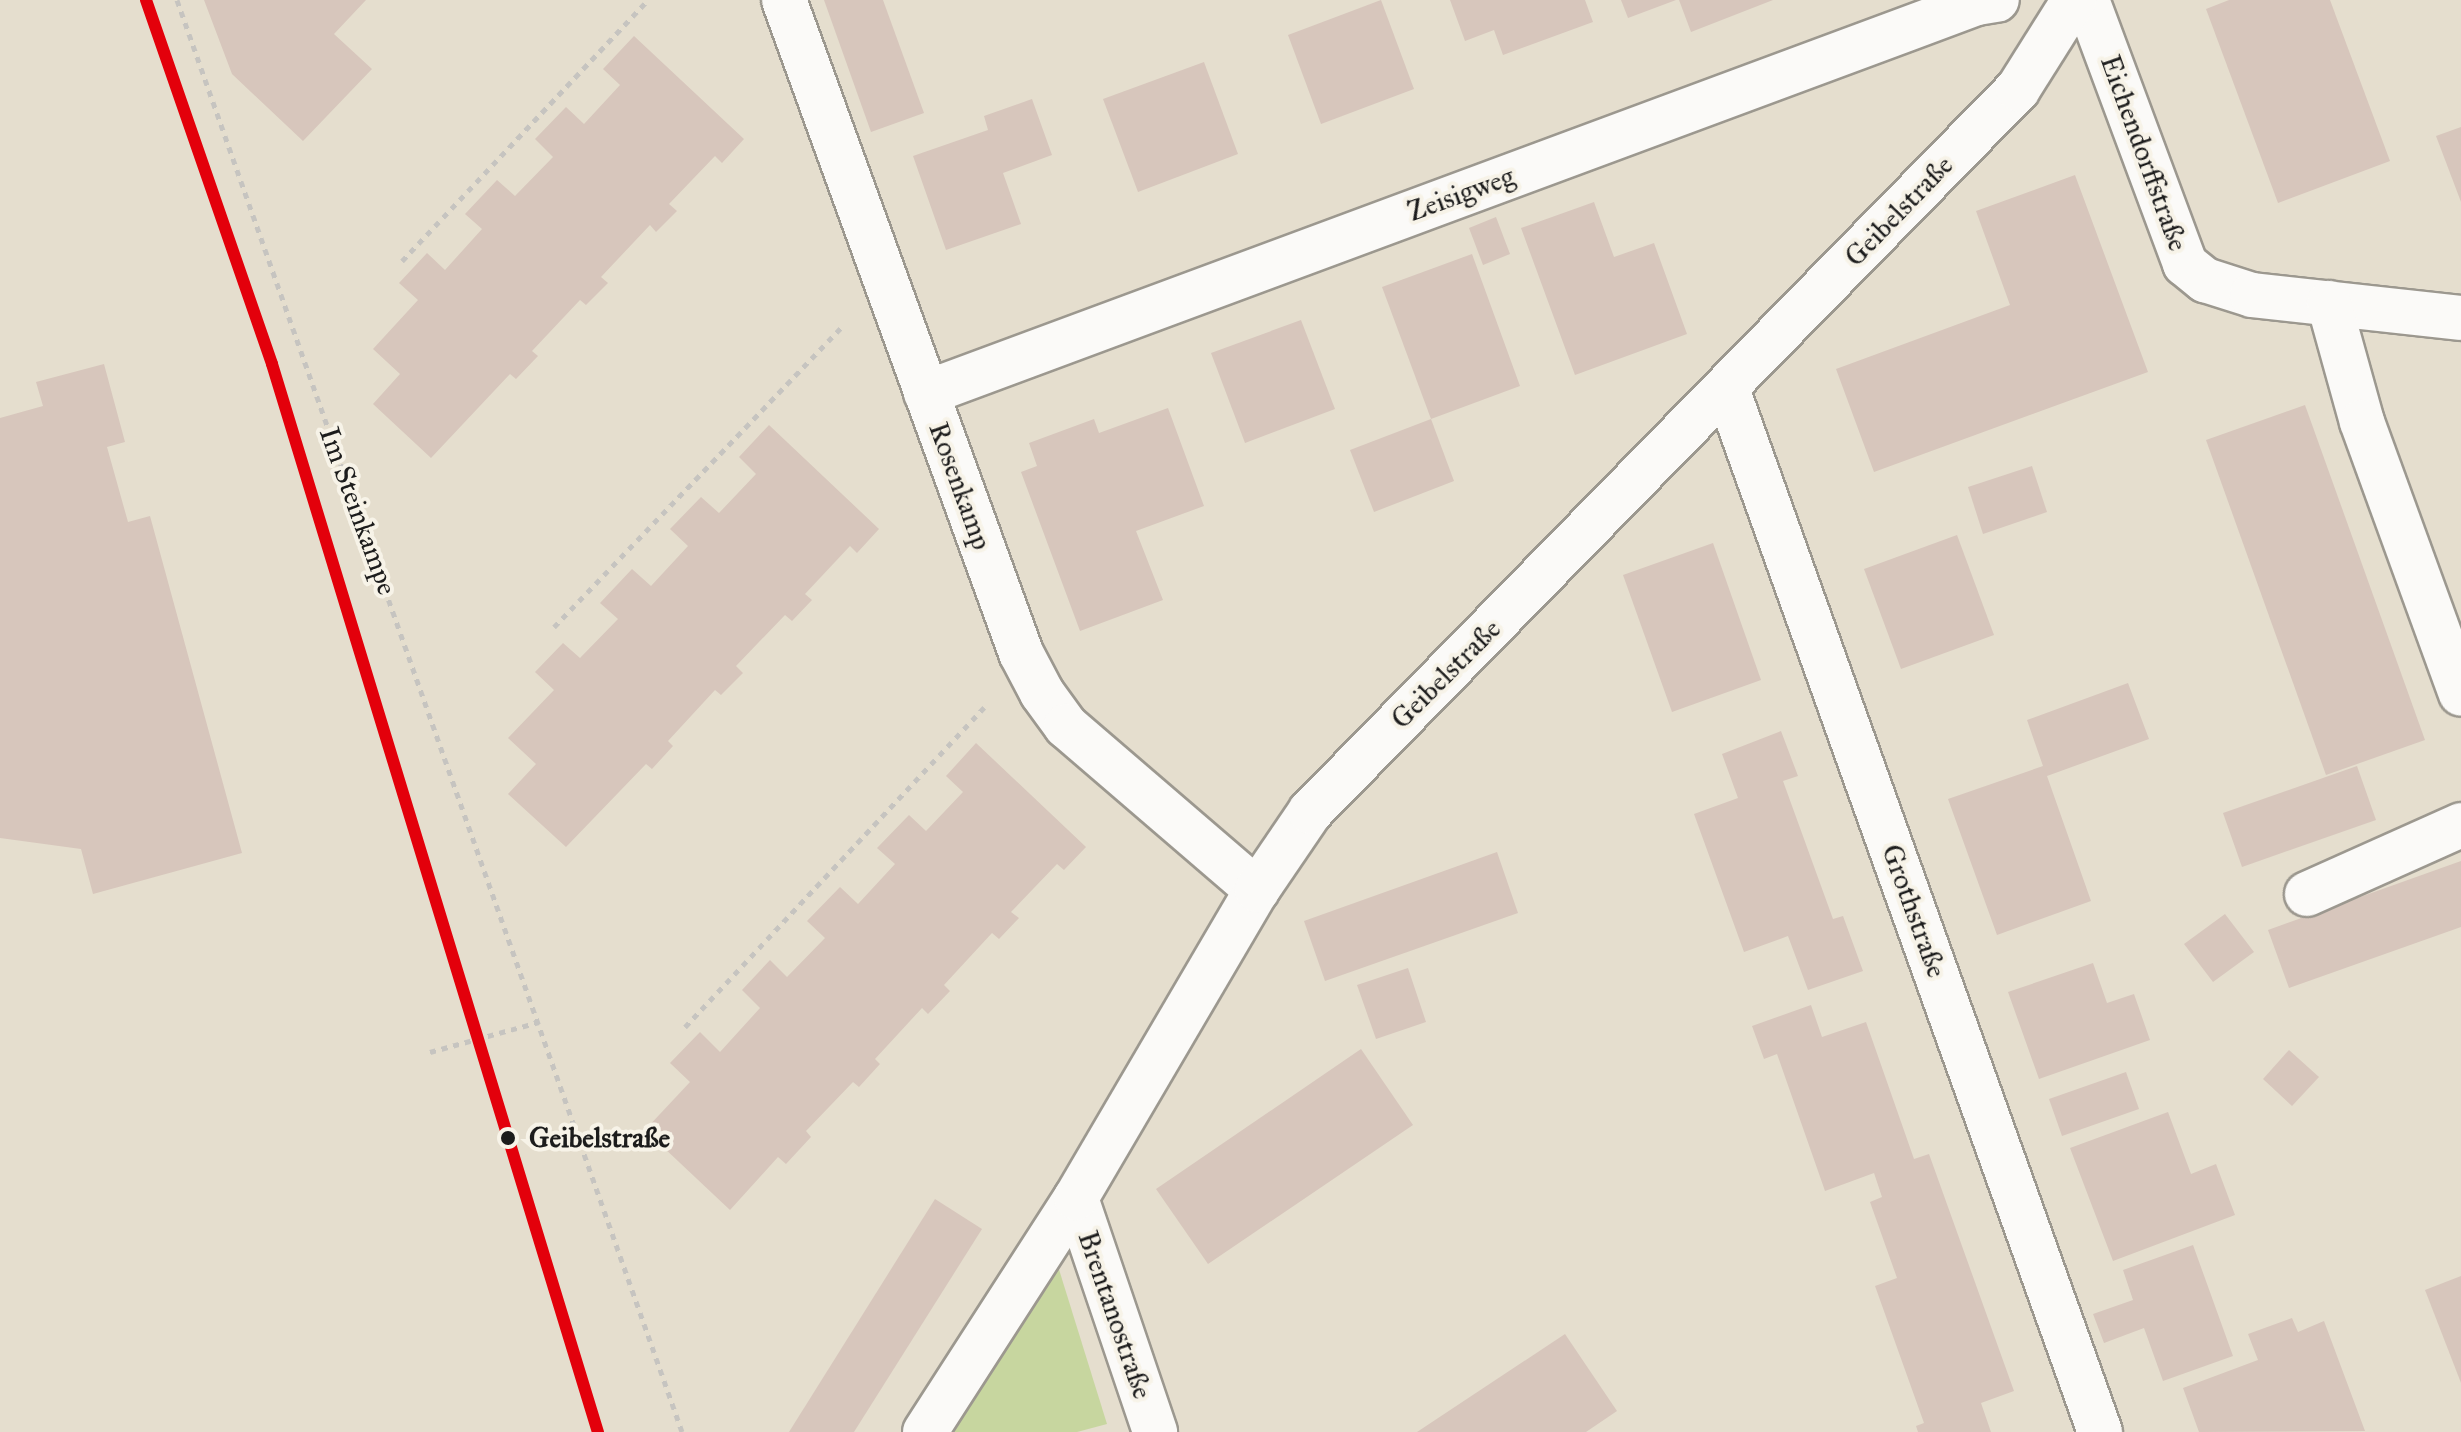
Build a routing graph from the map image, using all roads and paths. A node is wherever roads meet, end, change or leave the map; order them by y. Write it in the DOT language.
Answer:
graph roads {
  1 [pos="177,0"];
  2 [pos="648,0"];
  3 [pos="784,0"];
  4 [pos="1997,0"];
  5 [pos="2074,0"];
  6 [pos="2087,0"];
  7 [pos="402,261"];
  8 [pos="886,282"];
  9 [pos="2329,303"];
  10 [pos="2461,318"];
  11 [pos="1727,389"];
  12 [pos="926,393"];
  13 [pos="554,627"];
  14 [pos="1021,653"];
  15 [pos="2461,694"];
  16 [pos="2461,825"];
  17 [pos="1257,890"];
  18 [pos="2307,894"];
  19 [pos="539,1022"];
  20 [pos="685,1027"];
  21 [pos="430,1052"];
  22 [pos="1076,1198"];
  23 [pos="682,1432"];
  24 [pos="925,1432"];
  25 [pos="1155,1432"];
  26 [pos="2100,1432"];
  1 -- 19 [label="path, Im Steinkampe"];
  2 -- 7 [label="path"];
  3 -- 8 [label="street, Rosenkamp"];
  4 -- 12 [label="street, Zeisigweg"];
  5 -- 11 [label="street, Geibelstraße"];
  6 -- 9 [label="street, Eichendorffstraße"];
  8 -- 12 [label="street, Rosenkamp"];
  8 -- 13 [label="path"];
  9 -- 10 [label="street, Eichendorffstraße"];
  9 -- 15 [label="street"];
  11 -- 17 [label="street, Geibelstraße"];
  11 -- 26 [label="street, Grothstraße"];
  12 -- 14 [label="street, Rosenkamp"];
  14 -- 17 [label="street, Rosenkamp"];
  14 -- 20 [label="path"];
  16 -- 18 [label="street"];
  17 -- 22 [label="street, Geibelstraße"];
  19 -- 21 [label="path"];
  19 -- 23 [label="path, Im Steinkampe"];
  22 -- 24 [label="street, Geibelstraße"];
  22 -- 25 [label="street, Brentanostraße"];
}
